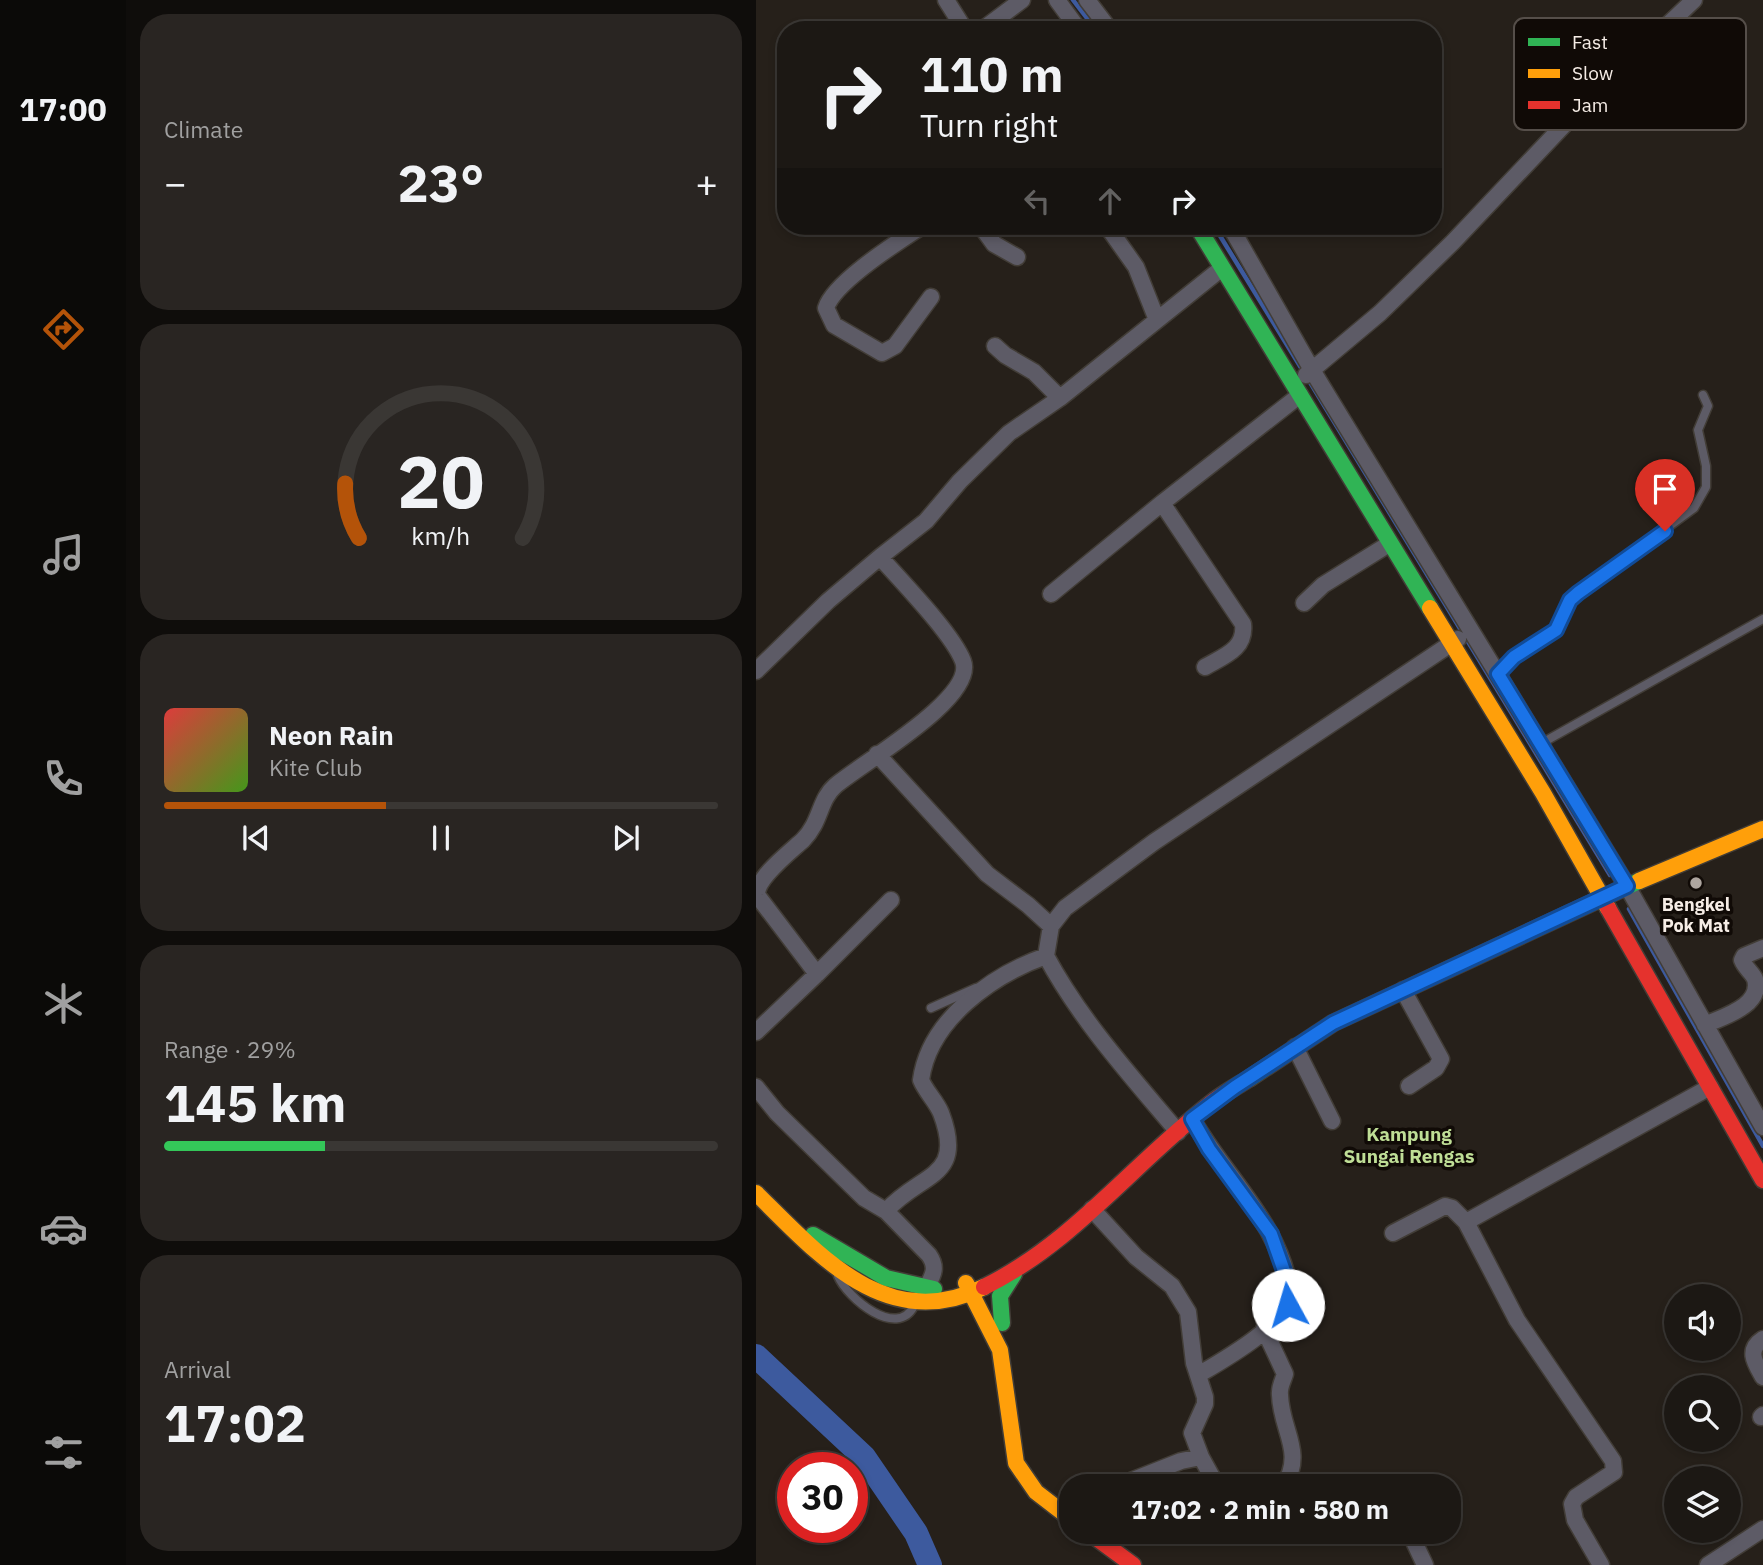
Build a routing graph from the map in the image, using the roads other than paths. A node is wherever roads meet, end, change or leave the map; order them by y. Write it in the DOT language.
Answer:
graph roads {
  1 [pos="946,0"];
  2 [pos="1022,0"];
  3 [pos="1057,0"];
  4 [pos="1087,0"];
  5 [pos="1694,0"];
  6 [pos="1675,18"];
  7 [pos="959,21"];
  8 [pos="994,21"];
  9 [pos="1072,21"];
  10 [pos="1103,21"];
  11 [pos="1559,130"];
  12 [pos="910,235"];
  13 [pos="987,235"];
  14 [pos="1114,235"];
  15 [pos="1202,235"];
  16 [pos="1234,235"];
  17 [pos="1017,257"];
  18 [pos="1222,268"];
  19 [pos="932,297"];
  20 [pos="1157,320"];
  21 [pos="995,346"];
  22 [pos="1302,380"];
  23 [pos="1703,395"];
  24 [pos="1060,398"];
  25 [pos="1161,503"];
  26 [pos="1389,544"];
  27 [pos="880,557"];
  28 [pos="1051,594"];
  29 [pos="1304,603"];
  30 [pos="1763,619"];
  31 [pos="1461,637"];
  32 [pos="1205,667"];
  33 [pos="756,671"];
  34 [pos="1498,674"];
  35 [pos="1542,743"];
  36 [pos="877,754"];
  37 [pos="1763,829"];
  38 [pos="1627,886"];
  39 [pos="1602,897"];
  40 [pos="891,900"];
  41 [pos="1051,926"];
  42 [pos="1763,948"];
  43 [pos="1046,956"];
  44 [pos="817,974"];
  45 [pos="990,983"];
  46 [pos="1403,990"];
  47 [pos="931,1007"];
  48 [pos="1704,1025"];
  49 [pos="756,1032"];
  50 [pos="1296,1046"];
  51 [pos="1409,1086"];
  52 [pos="756,1087"];
  53 [pos="1710,1087"];
  54 [pos="1192,1119"];
  55 [pos="1332,1121"];
  56 [pos="1763,1127"];
  57 [pos="1175,1134"];
  58 [pos="1763,1180"];
  59 [pos="756,1194"];
  60 [pos="1092,1209"];
  61 [pos="775,1210"];
  62 [pos="886,1211"];
  63 [pos="1466,1222"];
  64 [pos="1393,1233"];
  65 [pos="1016,1272"];
  66 [pos="974,1286"];
  67 [pos="930,1296"];
  68 [pos="985,1319"];
  69 [pos="1003,1323"];
  70 [pos="1264,1329"];
  71 [pos="1763,1339"];
  72 [pos="1198,1375"];
  73 [pos="1763,1377"];
  74 [pos="1011,1431"];
  75 [pos="1201,1457"];
  76 [pos="1148,1474"];
  77 [pos="1210,1474"];
  78 [pos="1289,1474"];
  79 [pos="1059,1508"];
  80 [pos="1763,1529"];
  81 [pos="1105,1544"];
  82 [pos="1415,1544"];
  83 [pos="1133,1565"];
  84 [pos="1425,1565"];
  85 [pos="1601,1565"];
  86 [pos="1708,1565"];
  1 -- 7 [label="street"];
  2 -- 8 [label="street"];
  3 -- 9 [label="street"];
  4 -- 10 [label="street"];
  5 -- 6 [label="street"];
  11 -- 22 [label="street"];
  12 -- 19 [label="street"];
  13 -- 17 [label="street"];
  14 -- 20 [label="street"];
  15 -- 18 [label="street"];
  16 -- 22 [label="street"];
  18 -- 20 [label="street"];
  18 -- 22 [label="street"];
  20 -- 24 [label="street"];
  21 -- 24 [label="street"];
  22 -- 25 [label="street"];
  22 -- 26 [label="street"];
  22 -- 31 [label="street"];
  23 -- 34 [label="lane"];
  24 -- 27 [label="street"];
  25 -- 28 [label="street"];
  25 -- 32 [label="street"];
  26 -- 29 [label="street"];
  26 -- 31 [label="street"];
  27 -- 33 [label="street"];
  27 -- 36 [label="street"];
  30 -- 35 [label="lane"];
  31 -- 34 [label="street"];
  31 -- 39 [label="street"];
  31 -- 41 [label="street"];
  34 -- 35 [label="street"];
  35 -- 38 [label="street"];
  36 -- 41 [label="street"];
  36 -- 44 [label="street"];
  37 -- 38 [label="street"];
  38 -- 39 [label="street"];
  38 -- 48 [label="street"];
  39 -- 46 [label="street"];
  39 -- 53 [label="street"];
  40 -- 44 [label="street"];
  41 -- 43 [label="street"];
  42 -- 48 [label="street"];
  43 -- 45 [label="street"];
  43 -- 57 [label="street"];
  44 -- 49 [label="street"];
  45 -- 47 [label="lane"];
  45 -- 62 [label="street"];
  46 -- 50 [label="street"];
  46 -- 51 [label="street"];
  48 -- 56 [label="street"];
  50 -- 54 [label="street"];
  50 -- 55 [label="street"];
  52 -- 62 [label="street"];
  53 -- 58 [label="street"];
  53 -- 63 [label="street"];
  54 -- 57 [label="street"];
  54 -- 70 [label="street"];
  57 -- 60 [label="street"];
  57 -- 66 [label="street"];
  59 -- 61 [label="street"];
  60 -- 65 [label="street"];
  60 -- 72 [label="street"];
  61 -- 67 [label="street"];
  61 -- 67 [label="street"];
  62 -- 67 [label="street"];
  63 -- 64 [label="street"];
  63 -- 85 [label="street"];
  65 -- 66 [label="street"];
  65 -- 69 [label="street"];
  66 -- 67 [label="street"];
  66 -- 68 [label="street"];
  66 -- 69 [label="street"];
  67 -- 68 [label="street"];
  68 -- 74 [label="street"];
  69 -- 74 [label="street"];
  70 -- 72 [label="street"];
  70 -- 78 [label="street"];
  71 -- 73 [label="street"];
  72 -- 75 [label="street"];
  74 -- 79 [label="street"];
  75 -- 76 [label="street"];
  75 -- 77 [label="street"];
  80 -- 86 [label="street"];
  81 -- 83 [label="street"];
  82 -- 84 [label="street"];
}
